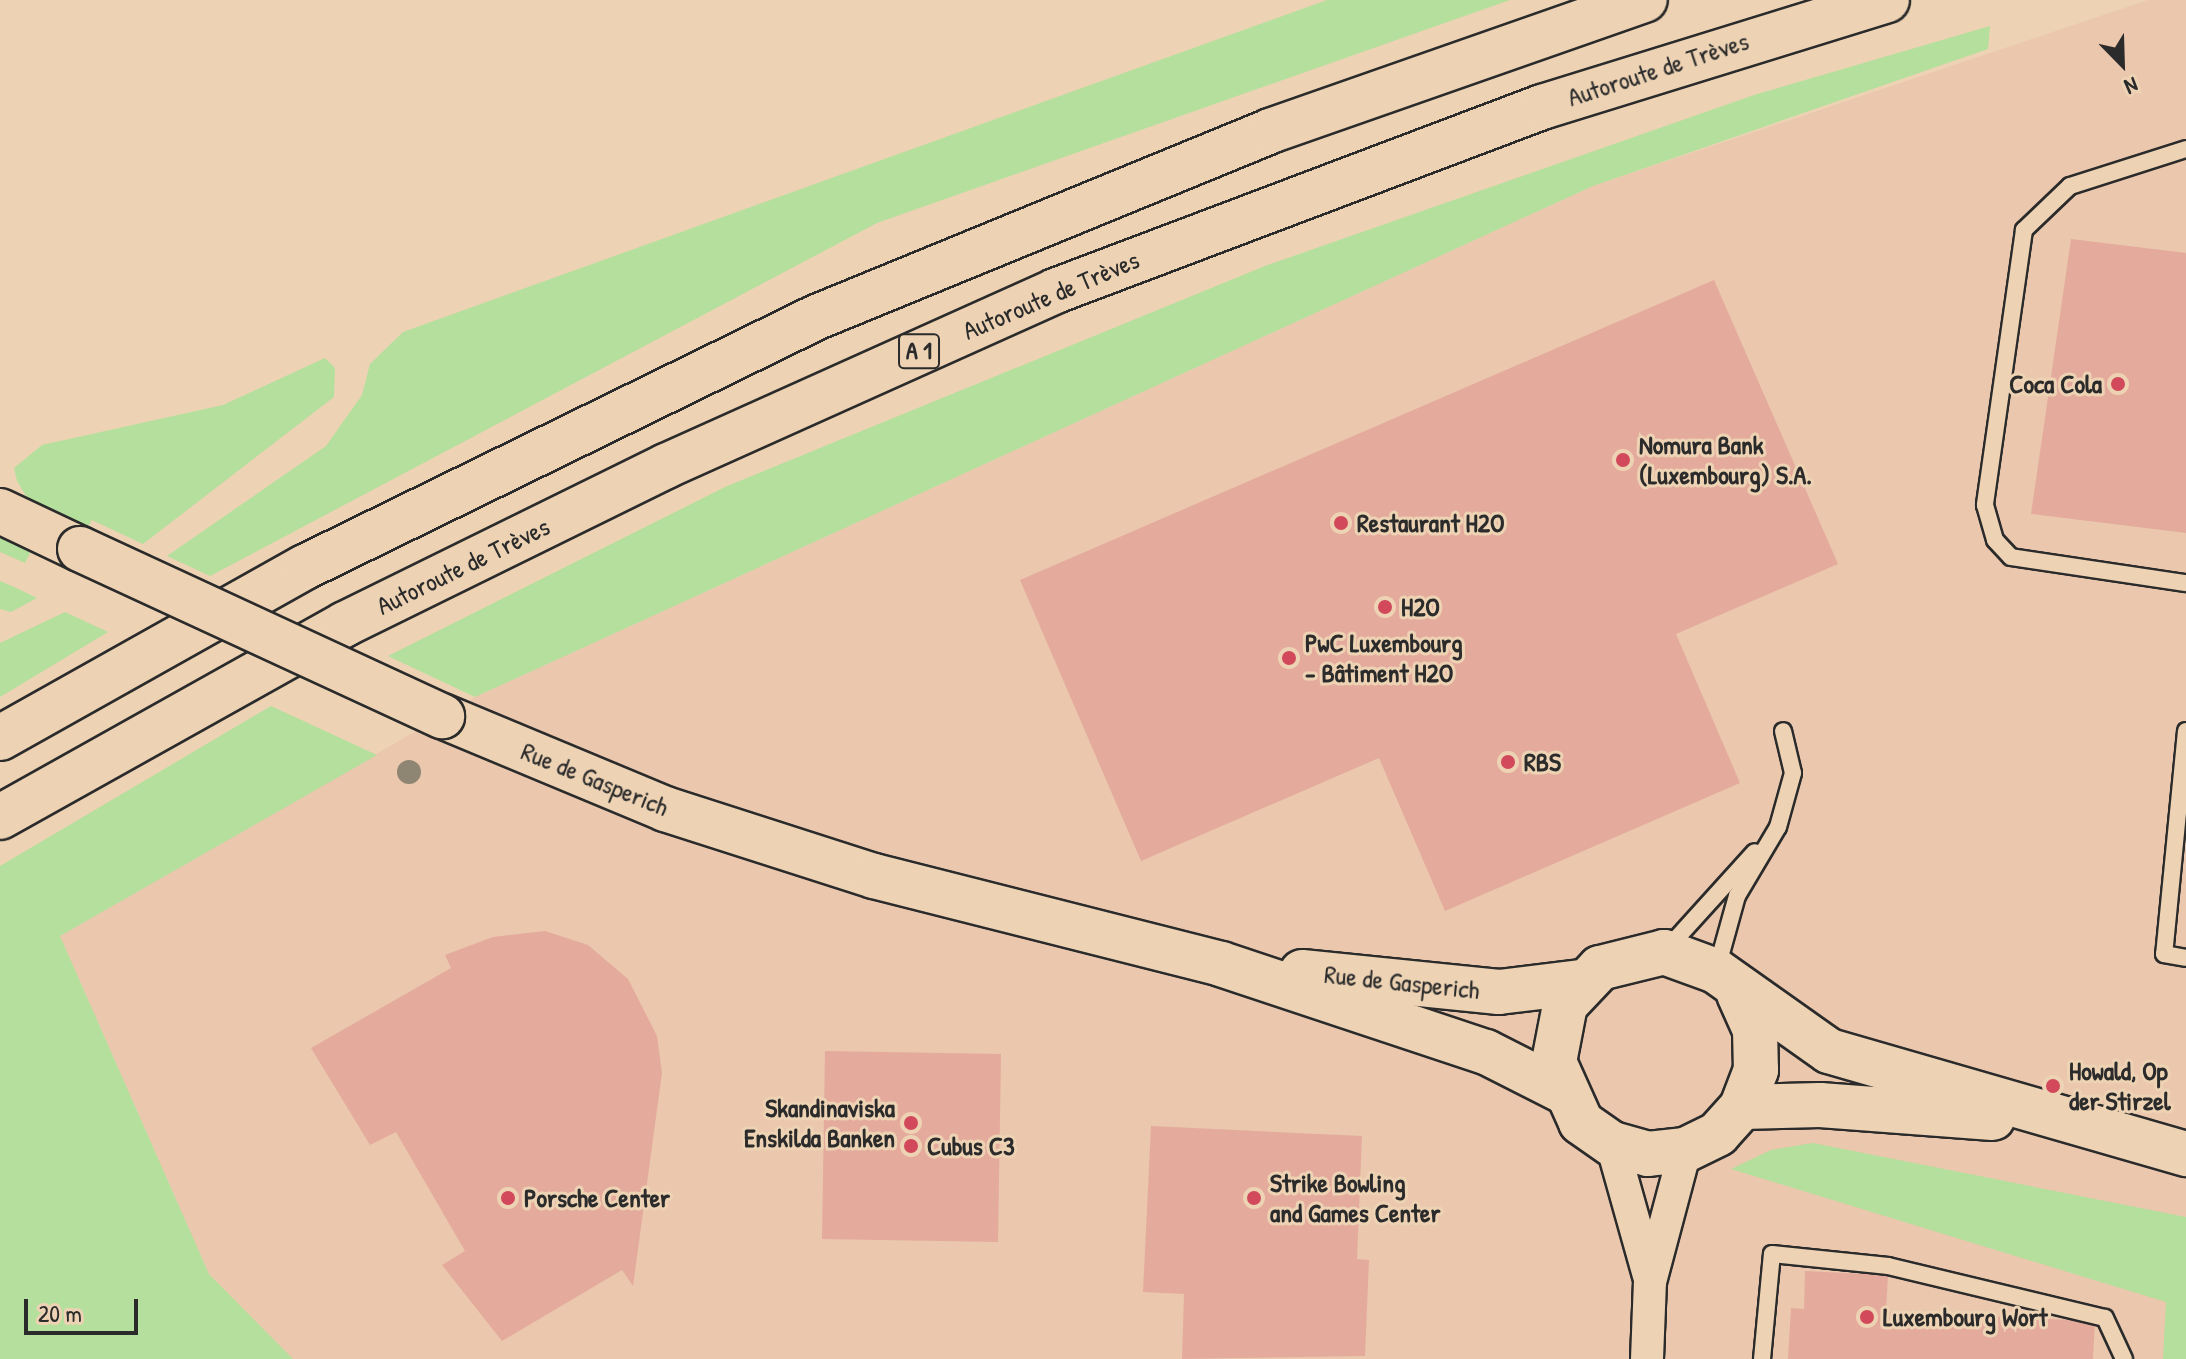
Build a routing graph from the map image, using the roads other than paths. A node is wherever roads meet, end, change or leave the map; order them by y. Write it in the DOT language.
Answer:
graph roads {
  1 [pos="1645,0"];
  2 [pos="1887,0"];
  3 [pos="2186,149"];
  4 [pos="0,511"];
  5 [pos="2186,583"];
  6 [pos="1783,731"];
  7 [pos="2186,731"];
  8 [pos="0,738"];
  9 [pos="0,817"];
  10 [pos="1778,827"];
  11 [pos="1664,952"];
  12 [pos="2186,958"];
  13 [pos="1221,964"];
  14 [pos="1582,982"];
  15 [pos="1728,982"];
  16 [pos="1561,1090"];
  17 [pos="1742,1107"];
  18 [pos="2083,1125"];
  19 [pos="1612,1144"];
  20 [pos="1685,1150"];
  21 [pos="2186,1154"];
  22 [pos="1650,1282"];
  23 [pos="1647,1359"];
  24 [pos="1762,1359"];
  25 [pos="2124,1359"];
  1 -- 8 [label="main road"];
  2 -- 9 [label="main road, Autoroute de Trèves / A 1"];
  3 -- 5 [label="lane"];
  4 -- 13 [label="main road, Rue de Gasperich, bridge"];
  6 -- 10 [label="lane"];
  7 -- 12 [label="lane"];
  10 -- 11 [label="lane"];
  10 -- 15 [label="lane"];
  11 -- 14 [label="main road"];
  11 -- 15 [label="main road"];
  13 -- 14 [label="main road, Rue de Gasperich"];
  13 -- 16 [label="main road, Rue de Gasperich"];
  14 -- 16 [label="main road"];
  15 -- 17 [label="main road"];
  15 -- 18 [label="main road"];
  16 -- 19 [label="main road"];
  17 -- 18 [label="main road"];
  17 -- 20 [label="main road"];
  18 -- 21 [label="main road"];
  19 -- 20 [label="main road"];
  19 -- 22 [label="street"];
  20 -- 22 [label="street"];
  22 -- 23 [label="street"];
  24 -- 25 [label="lane"];
}
